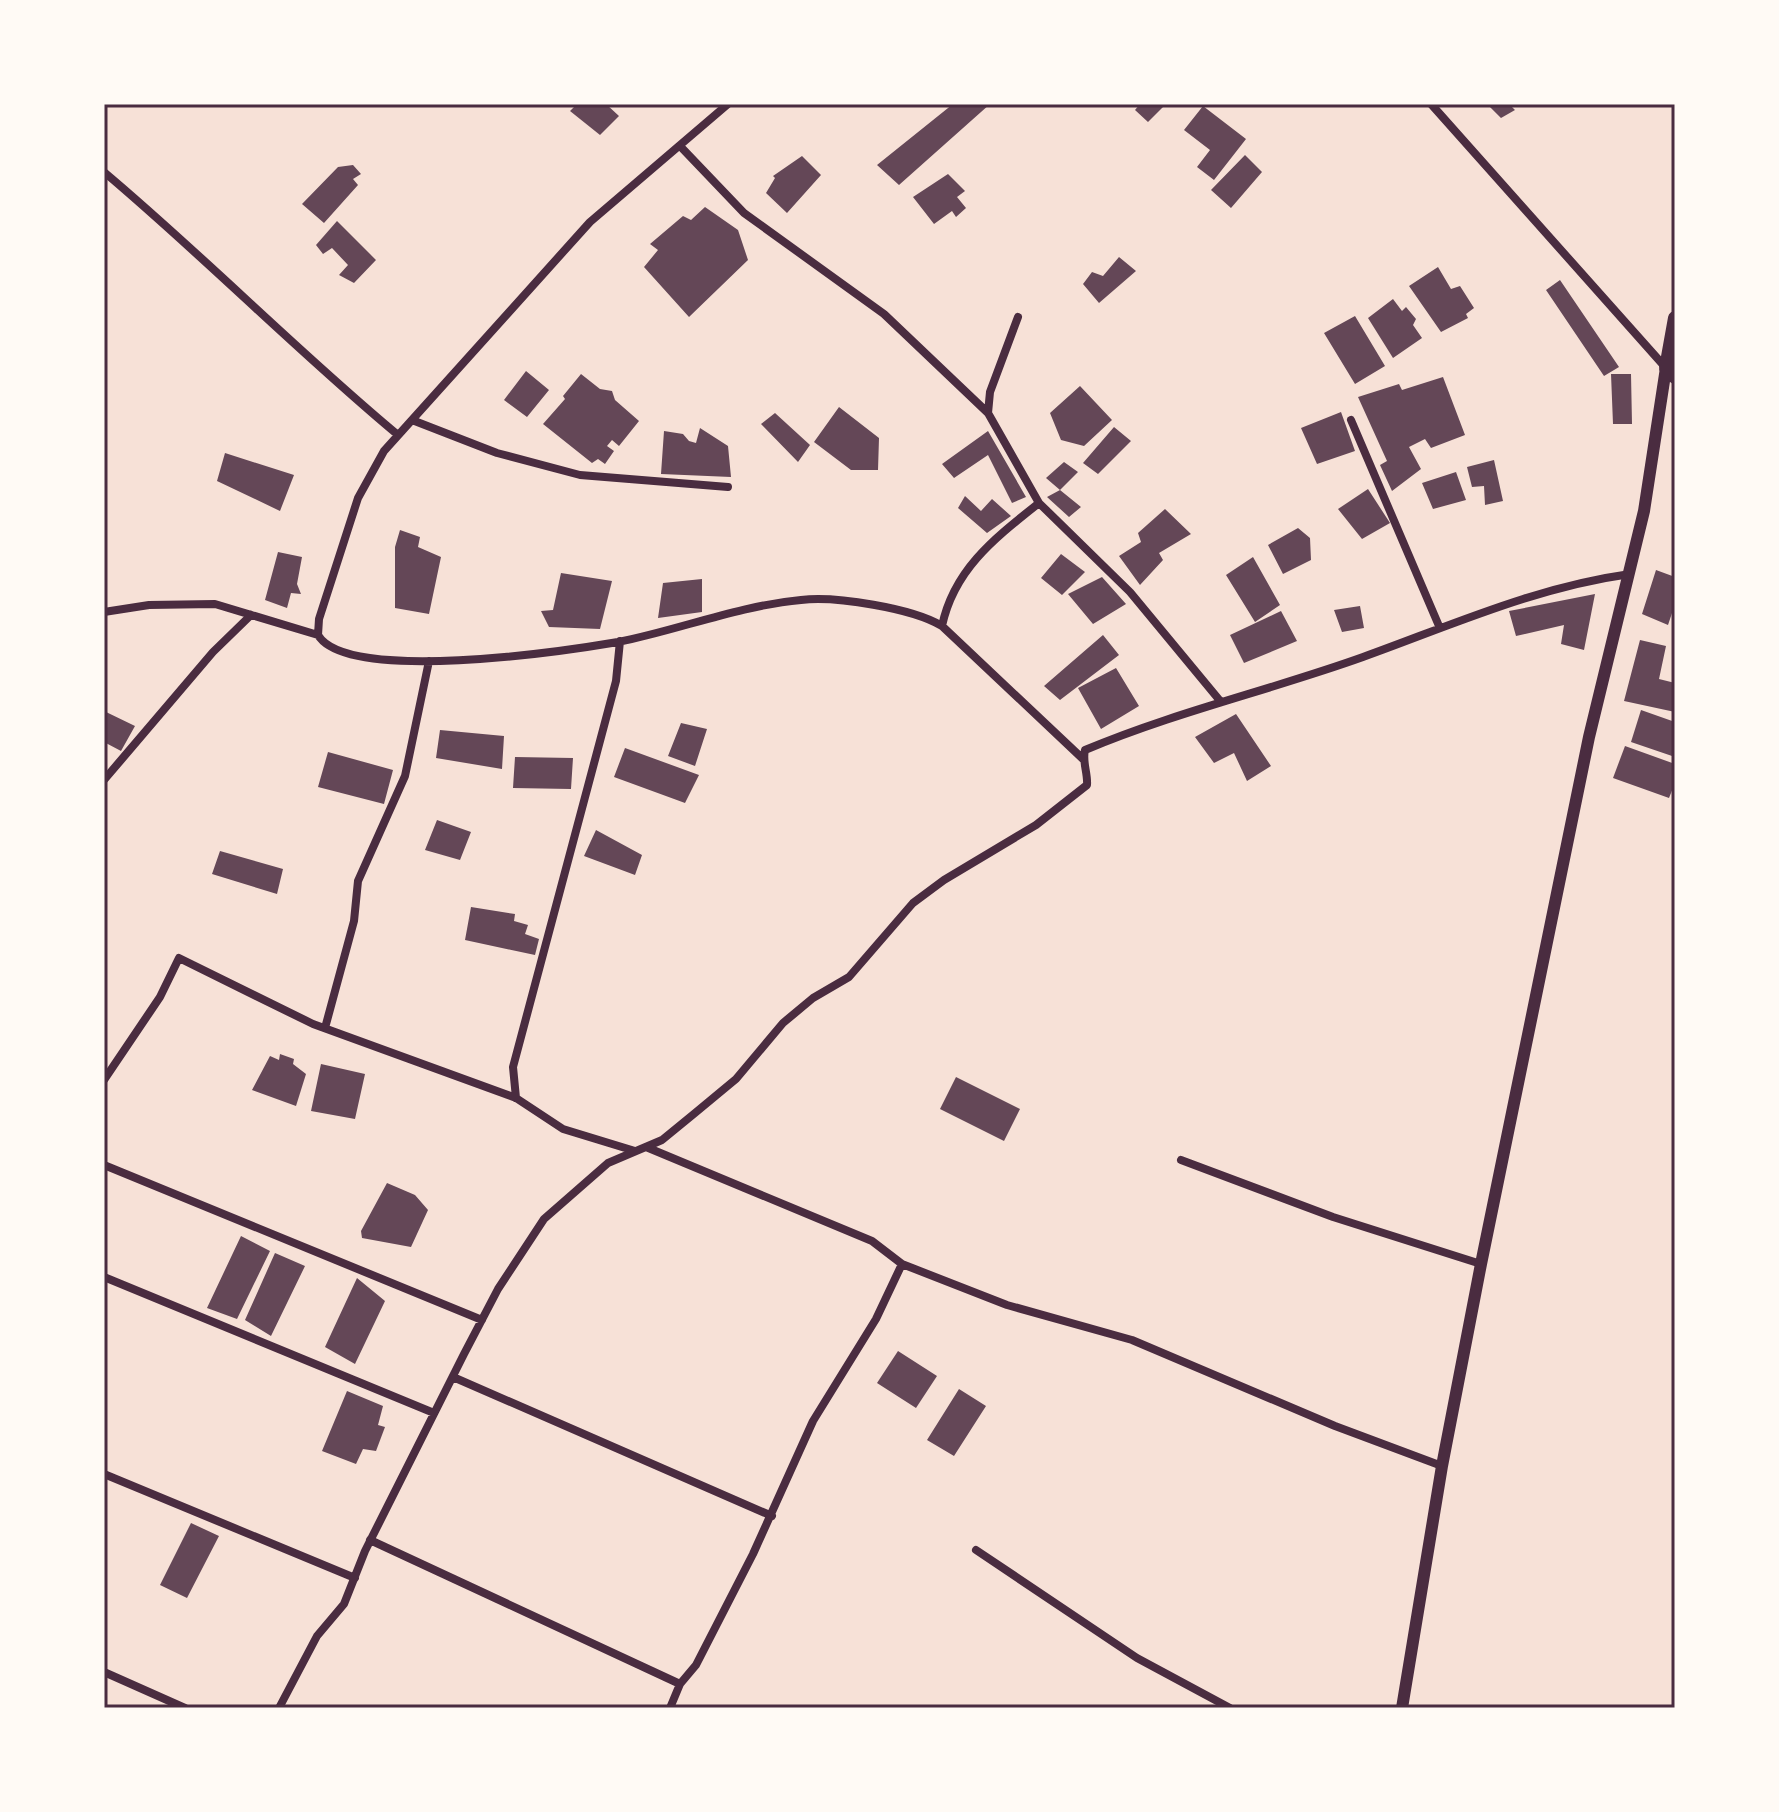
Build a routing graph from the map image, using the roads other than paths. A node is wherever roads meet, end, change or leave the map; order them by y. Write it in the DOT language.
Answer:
graph roads {
  1 [pos="728,104"];
  2 [pos="1431,104"];
  3 [pos="680,146"];
  4 [pos="104,172"];
  5 [pos="1018,317"];
  6 [pos="1675,318"];
  7 [pos="1670,373"];
  8 [pos="988,413"];
  9 [pos="412,420"];
  10 [pos="1351,420"];
  11 [pos="398,435"];
  12 [pos="728,487"];
  13 [pos="1039,503"];
  14 [pos="1631,573"];
  15 [pos="104,612"];
  16 [pos="251,615"];
  17 [pos="942,626"];
  18 [pos="1439,626"];
  19 [pos="318,635"];
  20 [pos="620,641"];
  21 [pos="429,661"];
  22 [pos="1221,702"];
  23 [pos="1083,759"];
  24 [pos="104,780"];
  25 [pos="325,1028"];
  26 [pos="104,1080"];
  27 [pos="516,1098"];
  28 [pos="646,1147"];
  29 [pos="635,1151"];
  30 [pos="1181,1160"];
  31 [pos="104,1165"];
  32 [pos="902,1264"];
  33 [pos="1481,1264"];
  34 [pos="104,1277"];
  35 [pos="482,1320"];
  36 [pos="453,1377"];
  37 [pos="434,1413"];
  38 [pos="1442,1466"];
  39 [pos="104,1474"];
  40 [pos="772,1516"];
  41 [pos="370,1540"];
  42 [pos="976,1550"];
  43 [pos="355,1578"];
  44 [pos="104,1672"];
  45 [pos="680,1684"];
  46 [pos="185,1708"];
  47 [pos="279,1708"];
  48 [pos="670,1708"];
  49 [pos="1230,1708"];
  50 [pos="1402,1708"];
  1 -- 3 [label="street"];
  2 -- 7 [label="street"];
  3 -- 8 [label="street"];
  3 -- 9 [label="street"];
  4 -- 11 [label="street"];
  5 -- 8 [label="street"];
  6 -- 7 [label="main road"];
  7 -- 14 [label="street"];
  8 -- 13 [label="street"];
  9 -- 11 [label="street"];
  9 -- 12 [label="street"];
  10 -- 18 [label="street"];
  11 -- 19 [label="street"];
  13 -- 17 [label="street"];
  13 -- 22 [label="street"];
  14 -- 18 [label="street"];
  14 -- 33 [label="street"];
  15 -- 16 [label="street"];
  16 -- 19 [label="street"];
  16 -- 24 [label="street"];
  17 -- 20 [label="street"];
  17 -- 23 [label="street"];
  18 -- 22 [label="street"];
  19 -- 21 [label="street"];
  20 -- 21 [label="street"];
  20 -- 27 [label="street"];
  21 -- 25 [label="street"];
  22 -- 23 [label="street"];
  23 -- 28 [label="street"];
  25 -- 26 [label="street"];
  25 -- 27 [label="street"];
  27 -- 29 [label="street"];
  28 -- 29 [label="street"];
  28 -- 32 [label="street"];
  29 -- 35 [label="street"];
  30 -- 33 [label="street"];
  31 -- 35 [label="street"];
  32 -- 38 [label="street"];
  32 -- 40 [label="street"];
  33 -- 38 [label="street"];
  34 -- 37 [label="street"];
  35 -- 36 [label="street"];
  36 -- 37 [label="street"];
  36 -- 40 [label="street"];
  37 -- 41 [label="street"];
  38 -- 50 [label="street"];
  39 -- 43 [label="street"];
  40 -- 45 [label="street"];
  41 -- 43 [label="street"];
  41 -- 45 [label="street"];
  42 -- 49 [label="street"];
  43 -- 47 [label="street"];
  44 -- 46 [label="street"];
  45 -- 48 [label="street"];
}
